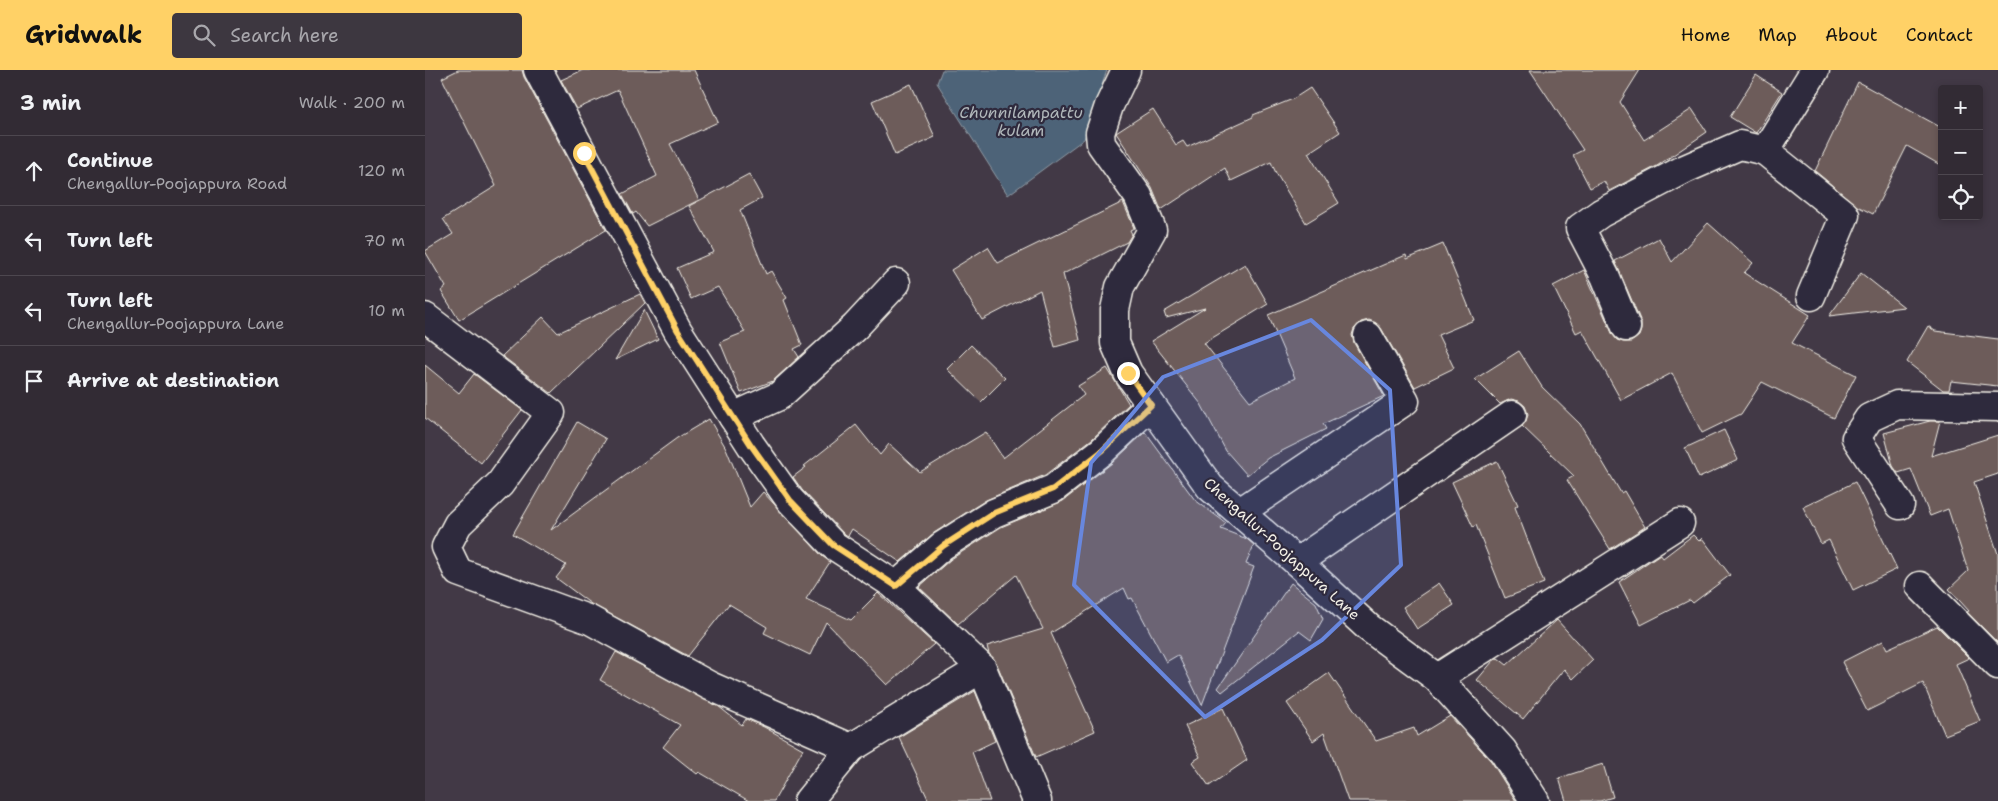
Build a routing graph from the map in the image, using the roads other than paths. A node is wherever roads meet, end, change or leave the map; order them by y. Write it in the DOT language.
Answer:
graph roads {
  1 [pos="540,70"];
  2 [pos="1126,70"];
  3 [pos="1815,70"];
  4 [pos="1765,151"];
  5 [pos="896,283"];
  6 [pos="1811,296"];
  7 [pos="425,317"];
  8 [pos="1626,327"];
  9 [pos="1368,336"];
  10 [pos="1151,405"];
  11 [pos="1998,407"];
  12 [pos="1512,415"];
  13 [pos="733,417"];
  14 [pos="1900,505"];
  15 [pos="1240,512"];
  16 [pos="1680,523"];
  17 [pos="1297,562"];
  18 [pos="896,586"];
  19 [pos="1919,586"];
  20 [pos="1998,665"];
  21 [pos="982,668"];
  22 [pos="1437,678"];
  23 [pos="851,748"];
  24 [pos="808,801"];
  25 [pos="1037,801"];
  26 [pos="1535,801"];
  1 -- 13 [label="street"];
  2 -- 10 [label="street, Chengallur-Poojappura Lane"];
  3 -- 4 [label="street"];
  4 -- 6 [label="street"];
  4 -- 8 [label="street"];
  5 -- 13 [label="street"];
  7 -- 23 [label="street"];
  9 -- 15 [label="street"];
  10 -- 15 [label="street, Chengallur-Poojappura Lane"];
  10 -- 18 [label="street"];
  11 -- 14 [label="street"];
  12 -- 17 [label="street"];
  13 -- 18 [label="street"];
  15 -- 17 [label="street, Chengallur-Poojappura Lane"];
  16 -- 22 [label="street"];
  17 -- 22 [label="street, Chengallur-Poojappura Lane"];
  18 -- 21 [label="street"];
  19 -- 20 [label="street"];
  21 -- 23 [label="street"];
  21 -- 25 [label="street"];
  22 -- 26 [label="street, Chengallur-Poojappura Lane"];
  23 -- 24 [label="street"];
}
